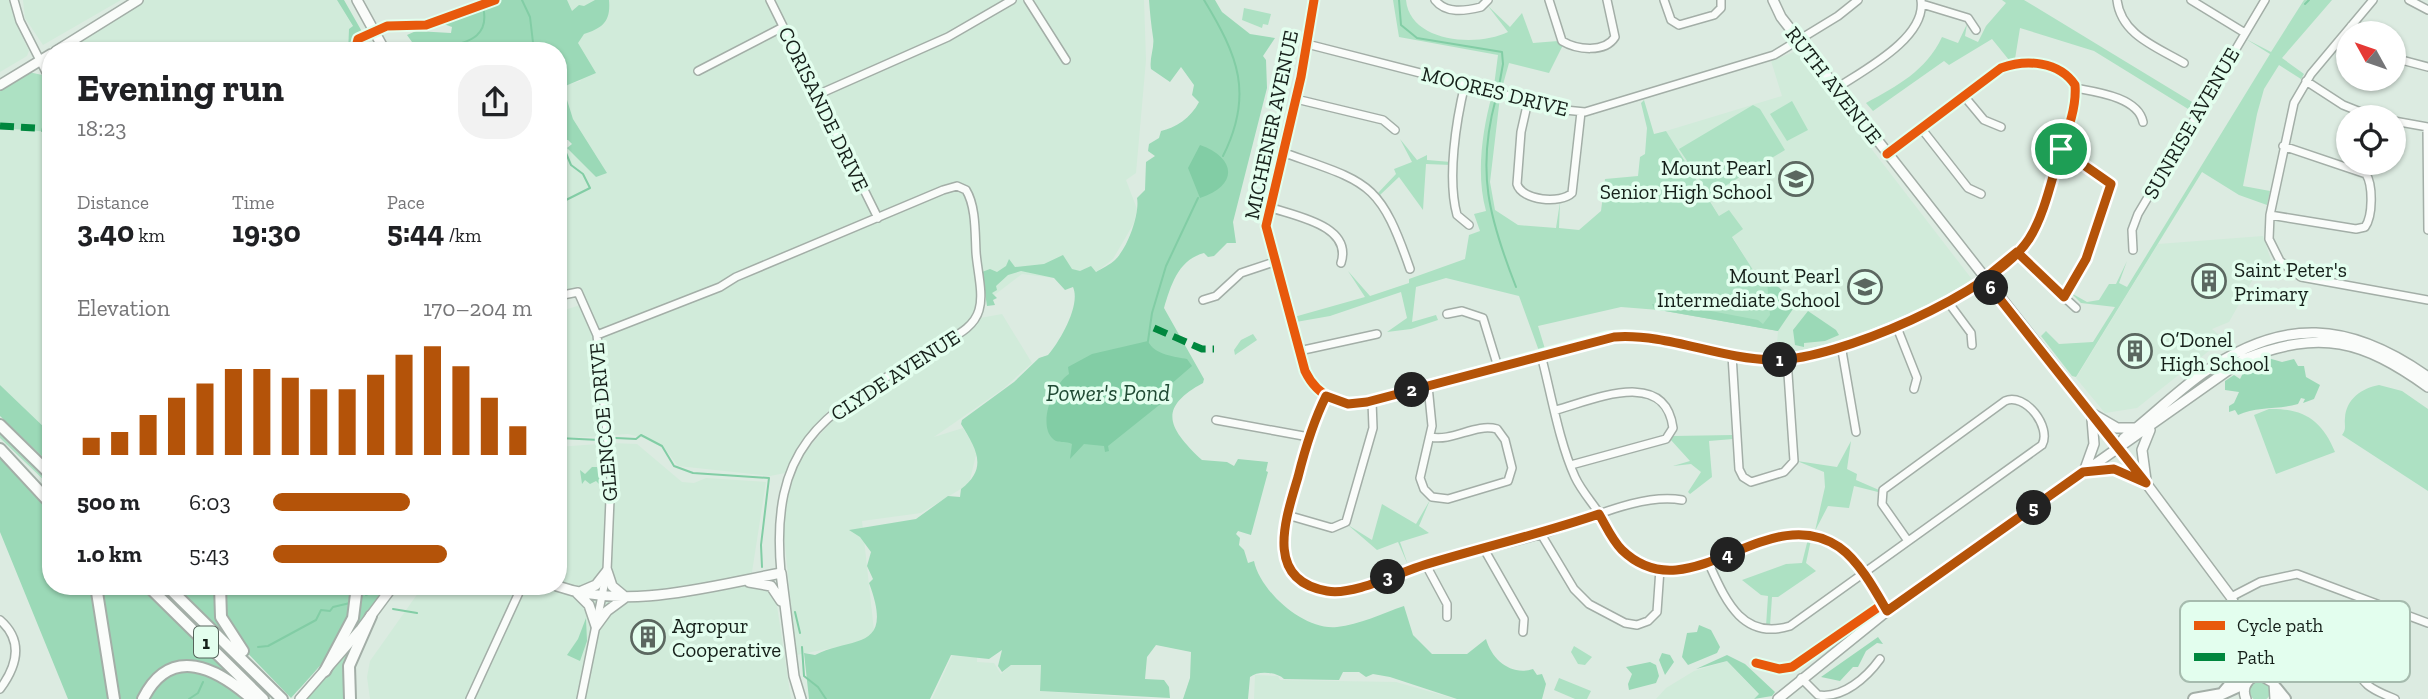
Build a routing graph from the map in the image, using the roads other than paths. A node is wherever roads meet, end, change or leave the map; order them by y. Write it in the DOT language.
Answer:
graph roads {
  1 [pos="14,0"];
  2 [pos="138,0"];
  3 [pos="350,0"];
  4 [pos="357,0"];
  5 [pos="364,0"];
  6 [pos="770,0"];
  7 [pos="1012,0"];
  8 [pos="1028,0"];
  9 [pos="1314,0"];
  10 [pos="1435,0"];
  11 [pos="1488,0"];
  12 [pos="1549,0"];
  13 [pos="1607,0"];
  14 [pos="1664,0"];
  15 [pos="1721,0"];
  16 [pos="1773,0"];
  17 [pos="1858,0"];
  18 [pos="2116,0"];
  19 [pos="2191,0"];
  20 [pos="2265,0"];
  21 [pos="2373,0"];
  22 [pos="2409,0"];
  23 [pos="1922,2"];
  24 [pos="2428,10"];
  25 [pos="364,13"];
  26 [pos="2355,21"];
  27 [pos="783,27"];
  28 [pos="373,30"];
  29 [pos="1976,30"];
  30 [pos="2245,33"];
  31 [pos="1799,40"];
  32 [pos="70,42"];
  33 [pos="379,42"];
  34 [pos="1307,44"];
  35 [pos="2336,44"];
  36 [pos="1066,60"];
  37 [pos="40,61"];
  38 [pos="2406,62"];
  39 [pos="2184,63"];
  40 [pos="42,65"];
  41 [pos="2428,68"];
  42 [pos="698,71"];
  43 [pos="2306,81"];
  44 [pos="1465,84"];
  45 [pos="0,85"];
  46 [pos="1837,88"];
  47 [pos="2075,88"];
  48 [pos="817,95"];
  49 [pos="1964,96"];
  50 [pos="1296,99"];
  51 [pos="1528,101"];
  52 [pos="2343,105"];
  53 [pos="1581,112"];
  54 [pos="2143,122"];
  55 [pos="2406,123"];
  56 [pos="2001,127"];
  57 [pos="2428,127"];
  58 [pos="1921,128"];
  59 [pos="1395,130"];
  60 [pos="2283,146"];
  61 [pos="2061,149"];
  62 [pos="1282,152"];
  63 [pos="1887,154"];
  64 [pos="1980,194"];
  65 [pos="1269,207"];
  66 [pos="2270,215"];
  67 [pos="878,218"];
  68 [pos="1469,225"];
  69 [pos="2428,230"];
  70 [pos="2133,250"];
  71 [pos="2017,252"];
  72 [pos="1274,262"];
  73 [pos="1342,263"];
  74 [pos="1410,269"];
  75 [pos="1984,279"];
  76 [pos="567,294"];
  77 [pos="2064,297"];
  78 [pos="1203,300"];
  79 [pos="2428,300"];
  80 [pos="1948,302"];
  81 [pos="2076,308"];
  82 [pos="1447,314"];
  83 [pos="1896,325"];
  84 [pos="1377,334"];
  85 [pos="597,335"];
  86 [pos="1841,345"];
  87 [pos="1972,345"];
  88 [pos="1299,351"];
  89 [pos="1541,355"];
  90 [pos="1732,355"];
  91 [pos="1787,359"];
  92 [pos="1498,367"];
  93 [pos="2428,377"];
  94 [pos="1428,386"];
  95 [pos="2428,387"];
  96 [pos="1914,389"];
  97 [pos="1326,396"];
  98 [pos="1372,401"];
  99 [pos="1556,410"];
  100 [pos="2091,413"];
  101 [pos="1216,420"];
  102 [pos="0,422"];
  103 [pos="2147,424"];
  104 [pos="1856,432"];
  105 [pos="1309,437"];
  106 [pos="1430,437"];
  107 [pos="0,444"];
  108 [pos="2118,447"];
  109 [pos="0,449"];
  110 [pos="42,460"];
  111 [pos="1571,465"];
  112 [pos="42,466"];
  113 [pos="2083,472"];
  114 [pos="2146,483"];
  115 [pos="42,484"];
  116 [pos="42,494"];
  117 [pos="1682,500"];
  118 [pos="1599,514"];
  119 [pos="1287,515"];
  120 [pos="1541,534"];
  121 [pos="1908,541"];
  122 [pos="1484,549"];
  123 [pos="1709,564"];
  124 [pos="1426,565"];
  125 [pos="1660,569"];
  126 [pos="607,571"];
  127 [pos="781,573"];
  128 [pos="1862,573"];
  129 [pos="747,581"];
  130 [pos="567,590"];
  131 [pos="577,593"];
  132 [pos="97,595"];
  133 [pos="157,595"];
  134 [pos="176,595"];
  135 [pos="219,595"];
  136 [pos="355,595"];
  137 [pos="387,595"];
  138 [pos="518,595"];
  139 [pos="602,595"];
  140 [pos="625,597"];
  141 [pos="2231,597"];
  142 [pos="2233,601"];
  143 [pos="2369,601"];
  144 [pos="784,610"];
  145 [pos="1887,611"];
  146 [pos="372,616"];
  147 [pos="2410,616"];
  148 [pos="1447,617"];
  149 [pos="0,620"];
  150 [pos="2428,623"];
  151 [pos="596,626"];
  152 [pos="1523,632"];
  153 [pos="1880,659"];
  154 [pos="325,671"];
  155 [pos="1801,678"];
  156 [pos="2232,682"];
  157 [pos="2247,682"];
  158 [pos="2365,682"];
  159 [pos="0,689"];
  160 [pos="2274,689"];
  161 [pos="2222,694"];
  162 [pos="798,696"];
  163 [pos="280,697"];
  164 [pos="2246,698"];
  165 [pos="114,699"];
  166 [pos="143,699"];
  167 [pos="252,699"];
  168 [pos="263,699"];
  169 [pos="300,699"];
  170 [pos="350,699"];
  171 [pos="470,699"];
  172 [pos="581,699"];
  173 [pos="1778,699"];
  174 [pos="2194,699"];
  175 [pos="2285,699"];
  176 [pos="2395,699"];
  1 -- 37 [label="street"];
  2 -- 32 [label="main road"];
  3 -- 28 [label="main road"];
  4 -- 25 [label="main road"];
  5 -- 25 [label="main road"];
  6 -- 27 [label="street, CORISANDE DRIVE"];
  7 -- 48 [label="street"];
  8 -- 36 [label="street"];
  9 -- 34 [label="street, MICHENER AVENUE"];
  10 -- 11 [label="street"];
  12 -- 13 [label="street"];
  14 -- 15 [label="street"];
  16 -- 31 [label="main road, RUTH AVENUE"];
  17 -- 31 [label="street, MOORES DRIVE"];
  18 -- 39 [label="street"];
  19 -- 30 [label="street"];
  20 -- 30 [label="street, SUNRISE AVENUE"];
  21 -- 26 [label="street"];
  22 -- 24 [label="street"];
  23 -- 29 [label="street"];
  23 -- 46 [label="street"];
  25 -- 28 [label="main road"];
  27 -- 42 [label="street"];
  27 -- 48 [label="street, CORISANDE DRIVE"];
  28 -- 33 [label="main road"];
  30 -- 70 [label="street, SUNRISE AVENUE"];
  31 -- 46 [label="main road, RUTH AVENUE"];
  31 -- 53 [label="street, MOORES DRIVE"];
  34 -- 44 [label="street, MOORES DRIVE"];
  34 -- 50 [label="street, MICHENER AVENUE"];
  35 -- 43 [label="street"];
  37 -- 40 [label="street"];
  37 -- 45 [label="main road"];
  38 -- 41 [label="street"];
  43 -- 52 [label="street"];
  43 -- 60 [label="street"];
  44 -- 51 [label="street, MOORES DRIVE"];
  44 -- 68 [label="street"];
  46 -- 63 [label="main road, RUTH AVENUE"];
  47 -- 49 [label="street"];
  47 -- 54 [label="street"];
  47 -- 61 [label="street"];
  48 -- 67 [label="street, CORISANDE DRIVE"];
  49 -- 56 [label="street"];
  49 -- 58 [label="street"];
  50 -- 59 [label="street"];
  50 -- 62 [label="street, MICHENER AVENUE"];
  51 -- 53 [label="street, MOORES DRIVE"];
  51 -- 53 [label="street"];
  55 -- 57 [label="street"];
  57 -- 69 [label="street"];
  58 -- 63 [label="street"];
  58 -- 64 [label="street"];
  60 -- 66 [label="street"];
  60 -- 66 [label="street"];
  61 -- 71 [label="street"];
  61 -- 77 [label="street"];
  62 -- 65 [label="street, MICHENER AVENUE"];
  62 -- 74 [label="street"];
  63 -- 75 [label="main road, RUTH AVENUE"];
  65 -- 72 [label="street, MICHENER AVENUE"];
  65 -- 73 [label="street"];
  66 -- 79 [label="street"];
  67 -- 85 [label="street, CLYDE AVENUE"];
  67 -- 127 [label="street, CLYDE AVENUE"];
  71 -- 75 [label="street"];
  71 -- 77 [label="street"];
  72 -- 78 [label="street"];
  72 -- 88 [label="street, MICHENER AVENUE"];
  75 -- 80 [label="street"];
  75 -- 100 [label="main road, RUTH AVENUE"];
  76 -- 85 [label="street, GLENCOE DRIVE"];
  77 -- 81 [label="street"];
  80 -- 83 [label="street"];
  80 -- 87 [label="street"];
  82 -- 92 [label="street"];
  83 -- 86 [label="street"];
  83 -- 96 [label="street"];
  84 -- 88 [label="street"];
  85 -- 126 [label="street, GLENCOE DRIVE"];
  86 -- 91 [label="street"];
  86 -- 104 [label="street"];
  88 -- 97 [label="street, MICHENER AVENUE"];
  89 -- 90 [label="street"];
  89 -- 92 [label="street"];
  89 -- 99 [label="street"];
  90 -- 91 [label="street"];
  90 -- 91 [label="street"];
  92 -- 94 [label="street"];
  93 -- 103 [label="main road"];
  94 -- 98 [label="street"];
  94 -- 106 [label="street"];
  95 -- 103 [label="main road"];
  97 -- 98 [label="street"];
  97 -- 105 [label="street"];
  98 -- 119 [label="street"];
  99 -- 111 [label="street"];
  99 -- 111 [label="street"];
  100 -- 103 [label="main road"];
  100 -- 108 [label="main road, RUTH AVENUE"];
  100 -- 113 [label="main road"];
  101 -- 105 [label="street"];
  102 -- 110 [label="highway"];
  102 -- 112 [label="highway"];
  103 -- 108 [label="main road"];
  103 -- 114 [label="main road"];
  105 -- 119 [label="street"];
  106 -- 106 [label="street"];
  107 -- 115 [label="highway"];
  108 -- 113 [label="main road"];
  108 -- 114 [label="main road, RUTH AVENUE"];
  109 -- 116 [label="highway"];
  111 -- 118 [label="street"];
  113 -- 114 [label="main road"];
  113 -- 145 [label="main road"];
  114 -- 141 [label="main road, RUTH AVENUE"];
  117 -- 118 [label="street"];
  118 -- 120 [label="street"];
  118 -- 125 [label="street"];
  119 -- 124 [label="street"];
  120 -- 122 [label="street"];
  120 -- 125 [label="street"];
  121 -- 121 [label="street"];
  121 -- 128 [label="street"];
  122 -- 124 [label="street"];
  122 -- 152 [label="street"];
  123 -- 125 [label="street"];
  123 -- 128 [label="street"];
  123 -- 128 [label="street"];
  124 -- 148 [label="street"];
  126 -- 131 [label="main road"];
  126 -- 139 [label="street, GLENCOE DRIVE"];
  126 -- 140 [label="main road"];
  127 -- 129 [label="main road"];
  127 -- 144 [label="main road, CLYDE AVENUE"];
  128 -- 145 [label="street"];
  129 -- 140 [label="main road"];
  129 -- 144 [label="main road"];
  130 -- 131 [label="main road"];
  131 -- 139 [label="main road"];
  131 -- 151 [label="main road"];
  132 -- 165 [label="highway"];
  133 -- 168 [label="highway, 1"];
  134 -- 163 [label="highway, 1"];
  135 -- 163 [label="highway"];
  136 -- 154 [label="highway"];
  137 -- 146 [label="main road"];
  138 -- 171 [label="street"];
  139 -- 140 [label="main road"];
  139 -- 151 [label="street, GLENCOE DRIVE"];
  140 -- 151 [label="main road"];
  141 -- 142 [label="main road, RUTH AVENUE"];
  141 -- 143 [label="street"];
  144 -- 162 [label="main road, CLYDE AVENUE"];
  145 -- 155 [label="main road"];
  146 -- 154 [label="main road"];
  146 -- 170 [label="highway"];
  147 -- 150 [label="street"];
  149 -- 159 [label="street"];
  151 -- 172 [label="street, GLENCOE DRIVE"];
  153 -- 155 [label="street"];
  154 -- 169 [label="main road"];
  155 -- 173 [label="main road"];
  156 -- 161 [label="highway"];
  157 -- 161 [label="highway"];
  157 -- 164 [label="main road, RUTH AVENUE"];
  158 -- 176 [label="street"];
  160 -- 175 [label="highway"];
  161 -- 174 [label="highway"];
  166 -- 167 [label="highway"];
}
